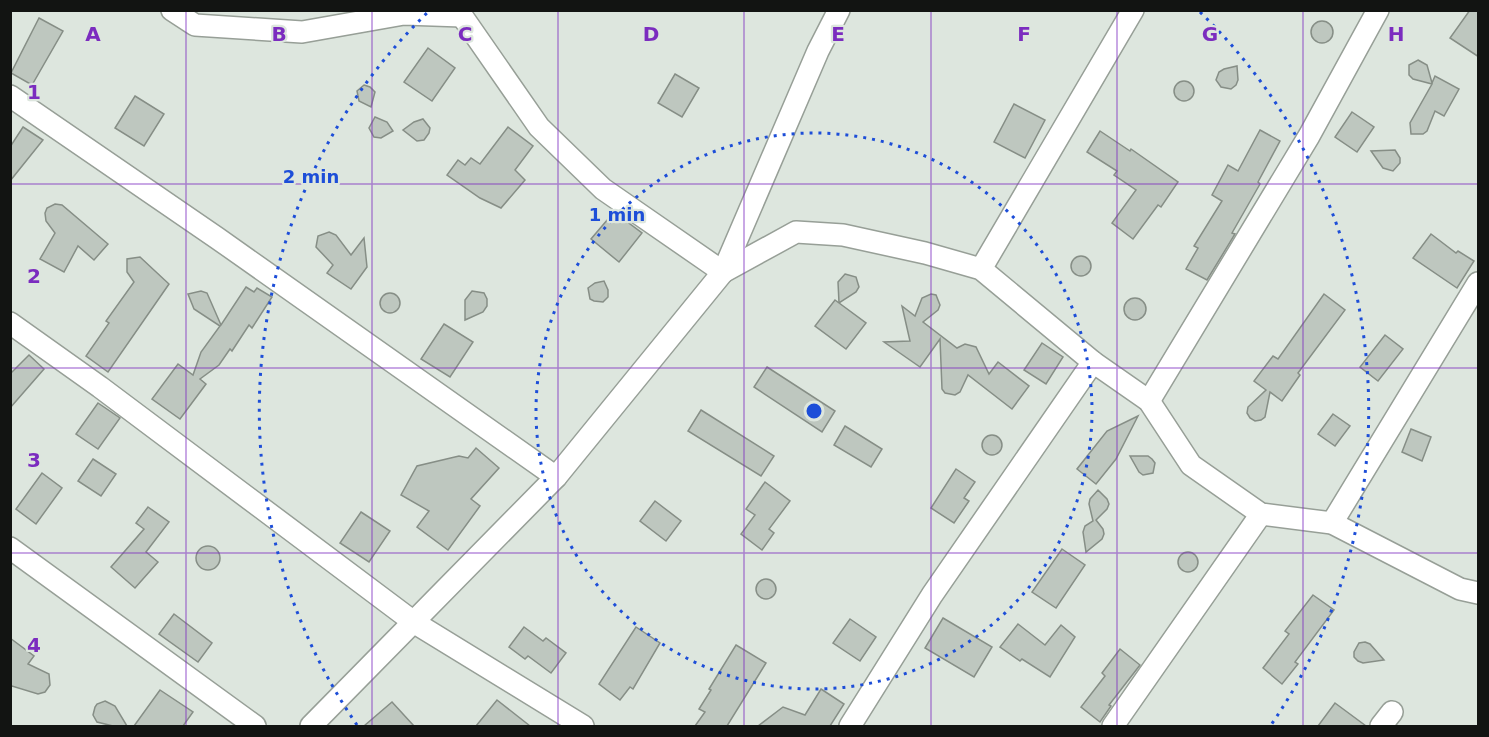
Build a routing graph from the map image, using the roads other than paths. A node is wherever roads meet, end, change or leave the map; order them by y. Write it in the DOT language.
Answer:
graph roads {
  1 [pos="172,10"];
  2 [pos="838,10"];
  3 [pos="1133,10"];
  4 [pos="1378,10"];
  5 [pos="462,13"];
  6 [pos="10,96"];
  7 [pos="981,269"];
  8 [pos="723,272"];
  9 [pos="1479,284"];
  10 [pos="10,323"];
  11 [pos="1093,362"];
  12 [pos="1149,401"];
  13 [pos="556,477"];
  14 [pos="1262,514"];
  15 [pos="1332,523"];
  16 [pos="10,548"];
  17 [pos="1479,593"];
  18 [pos="415,623"];
  19 [pos="255,726"];
  20 [pos="311,726"];
  21 [pos="583,726"];
  22 [pos="850,726"];
  23 [pos="1113,726"];
  1 -- 5 [label="street"];
  2 -- 8 [label="street"];
  3 -- 7 [label="street"];
  4 -- 12 [label="street"];
  5 -- 8 [label="street"];
  6 -- 13 [label="street"];
  7 -- 8 [label="street"];
  7 -- 11 [label="street"];
  8 -- 13 [label="street"];
  9 -- 15 [label="street"];
  10 -- 18 [label="street"];
  11 -- 12 [label="street"];
  11 -- 22 [label="street"];
  12 -- 14 [label="street"];
  13 -- 18 [label="street"];
  14 -- 15 [label="street"];
  14 -- 23 [label="street"];
  15 -- 17 [label="street"];
  16 -- 19 [label="street"];
  18 -- 20 [label="street"];
  18 -- 21 [label="street"];
}
